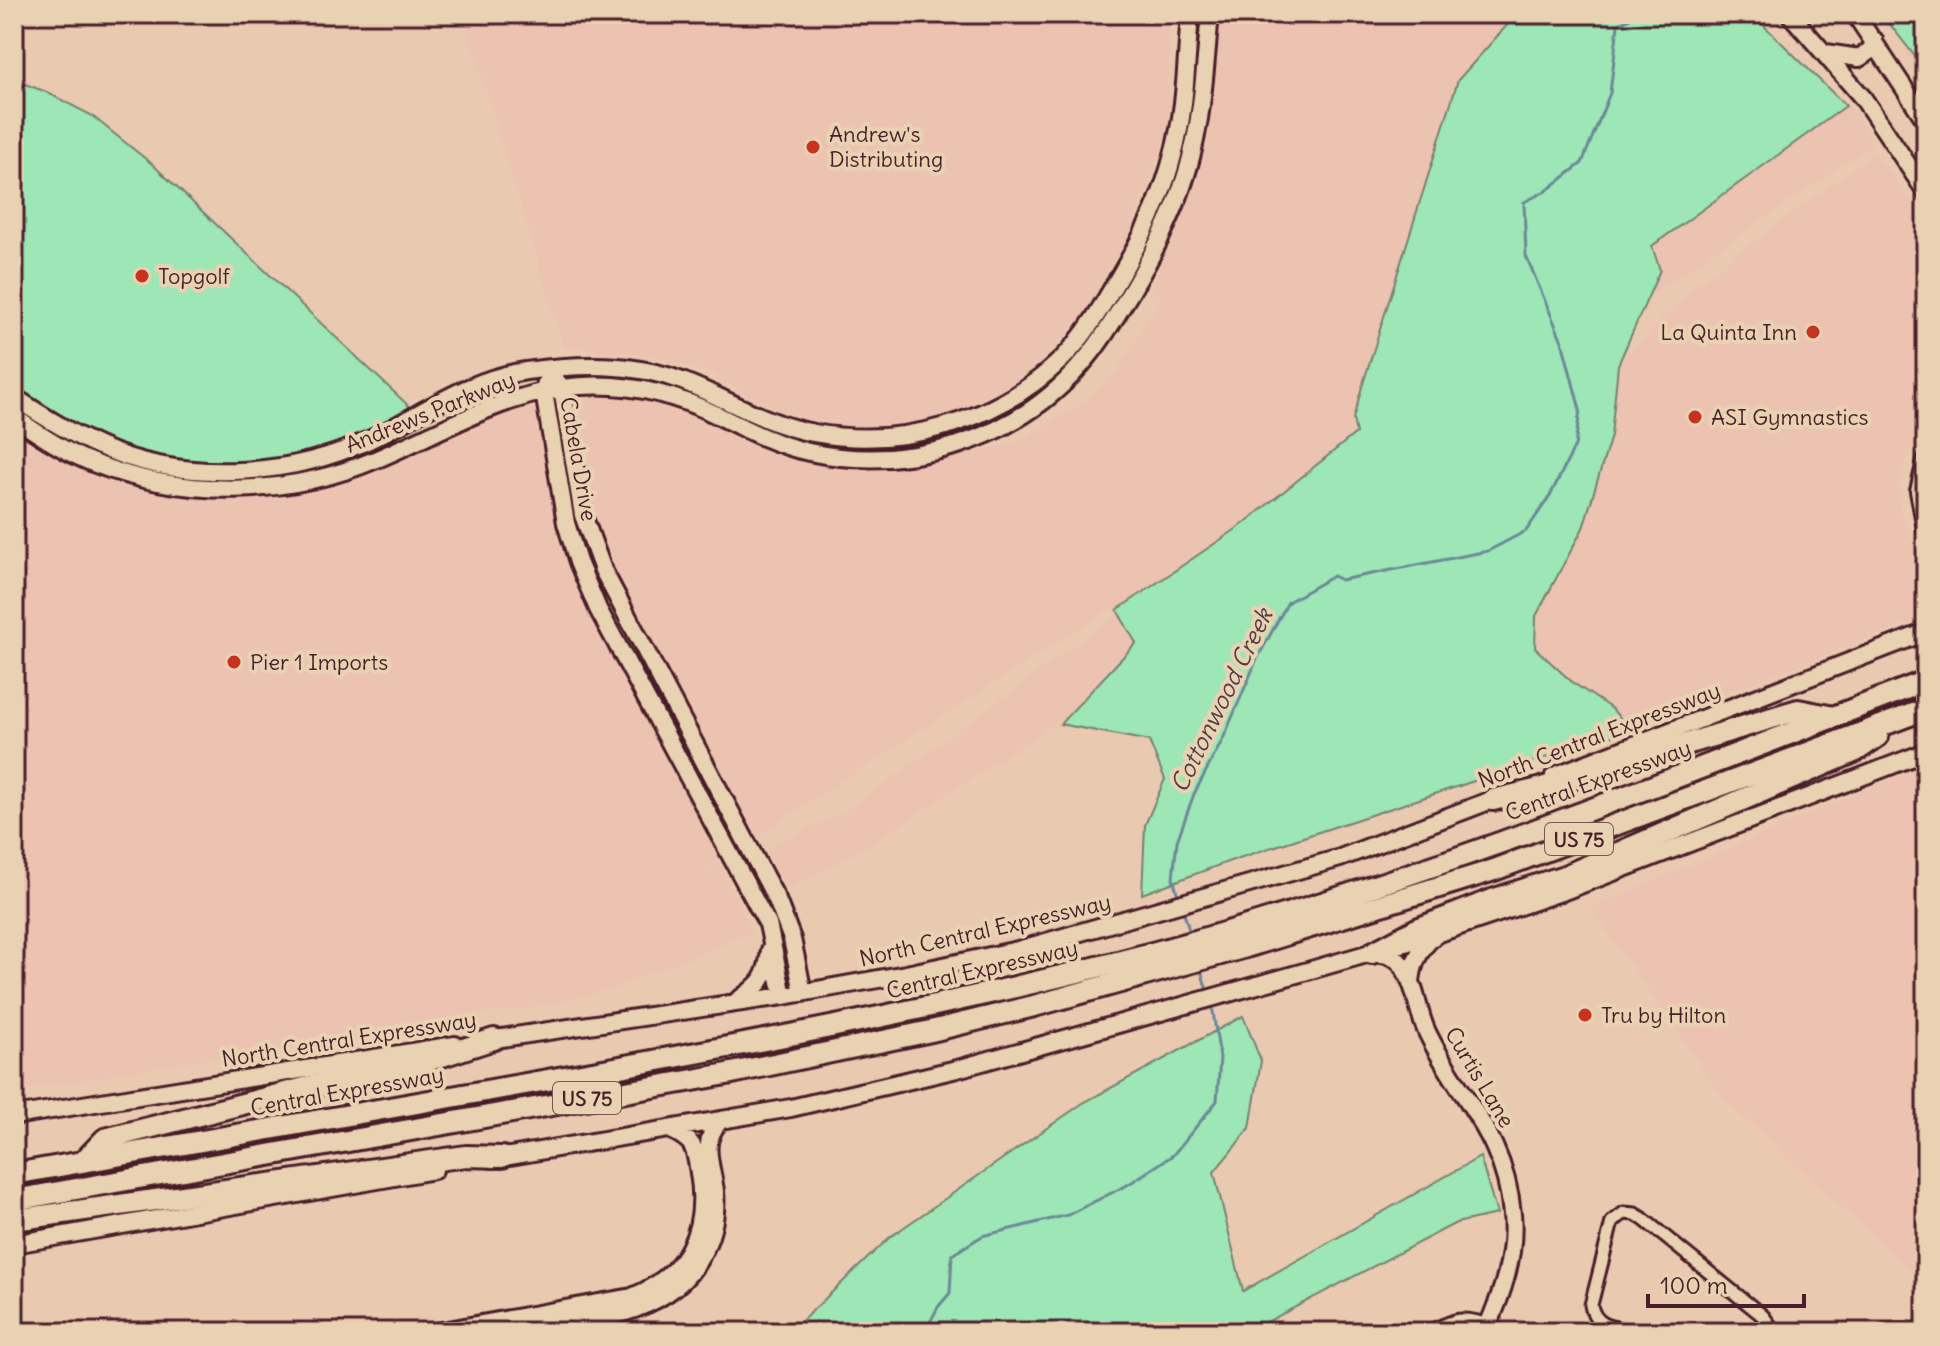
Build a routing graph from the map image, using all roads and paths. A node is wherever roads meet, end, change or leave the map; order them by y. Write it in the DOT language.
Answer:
graph roads {
  1 [pos="1190,14"];
  2 [pos="1210,14"];
  3 [pos="1790,14"];
  4 [pos="1855,14"];
  5 [pos="1874,40"];
  6 [pos="1826,53"];
  7 [pos="1189,58"];
  8 [pos="1208,60"];
  9 [pos="1926,121"];
  10 [pos="1925,188"];
  11 [pos="1134,251"];
  12 [pos="1150,259"];
  13 [pos="548,369"];
  14 [pos="562,388"];
  15 [pos="544,392"];
  16 [pos="14,397"];
  17 [pos="14,417"];
  18 [pos="963,422"];
  19 [pos="740,427"];
  20 [pos="848,438"];
  21 [pos="971,442"];
  22 [pos="1926,461"];
  23 [pos="170,475"];
  24 [pos="1926,528"];
  25 [pos="1926,632"];
  26 [pos="1926,681"];
  27 [pos="1916,712"];
  28 [pos="1834,717"];
  29 [pos="1926,752"];
  30 [pos="1493,800"];
  31 [pos="1436,934"];
  32 [pos="1243,937"];
  33 [pos="772,940"];
  34 [pos="1372,953"];
  35 [pos="1411,983"];
  36 [pos="803,993"];
  37 [pos="783,996"];
  38 [pos="732,1004"];
  39 [pos="494,1039"];
  40 [pos="14,1116"];
  41 [pos="719,1122"];
  42 [pos="671,1130"];
  43 [pos="502,1157"];
  44 [pos="83,1162"];
  45 [pos="14,1174"];
  46 [pos="14,1200"];
  47 [pos="14,1220"];
  48 [pos="14,1244"];
  49 [pos="1487,1328"];
  50 [pos="437,1332"];
  51 [pos="516,1332"];
  52 [pos="1430,1332"];
  53 [pos="1641,1332"];
  54 [pos="1775,1332"];
  1 -- 7 [label="street, Andrews Parkway"];
  2 -- 8 [label="street, Andrews Parkway"];
  3 -- 6 [label="street"];
  4 -- 5 [label="street"];
  5 -- 6 [label="street"];
  5 -- 9 [label="street"];
  6 -- 10 [label="street"];
  7 -- 8 [label="street"];
  7 -- 11 [label="street, Andrews Parkway"];
  8 -- 12 [label="street, Andrews Parkway"];
  11 -- 12 [label="street"];
  11 -- 18 [label="street, Andrews Parkway"];
  12 -- 21 [label="street, Andrews Parkway"];
  13 -- 14 [label="street, Cabela Drive"];
  13 -- 15 [label="street, Cabela Drive"];
  13 -- 20 [label="street, Andrews Parkway"];
  13 -- 23 [label="street, Andrews Parkway"];
  14 -- 15 [label="street, Andrews Parkway"];
  14 -- 19 [label="street, Andrews Parkway"];
  14 -- 36 [label="street, Cabela Drive"];
  15 -- 23 [label="street, Andrews Parkway"];
  15 -- 33 [label="street, Cabela Drive"];
  16 -- 23 [label="street, Andrews Parkway"];
  17 -- 23 [label="street, Andrews Parkway"];
  18 -- 20 [label="street, Andrews Parkway"];
  18 -- 21 [label="street"];
  19 -- 20 [label="street"];
  19 -- 21 [label="street, Andrews Parkway"];
  22 -- 24 [label="street"];
  25 -- 30 [label="street, North Central Expressway"];
  26 -- 28 [label="highway, Central Expressway / US 75"];
  27 -- 32 [label="highway, Central Expressway / US 75"];
  27 -- 34 [label="highway"];
  28 -- 30 [label="highway"];
  28 -- 32 [label="highway, Central Expressway / US 75"];
  29 -- 31 [label="street"];
  30 -- 36 [label="street, North Central Expressway"];
  31 -- 34 [label="street"];
  31 -- 35 [label="street"];
  32 -- 44 [label="highway, Central Expressway / US 75"];
  32 -- 46 [label="highway, Central Expressway / US 75"];
  33 -- 37 [label="street, Cabela Drive"];
  33 -- 38 [label="street"];
  34 -- 35 [label="street, Curtis Lane"];
  34 -- 41 [label="street"];
  35 -- 49 [label="street, Curtis Lane"];
  36 -- 37 [label="street, North Central Expressway"];
  37 -- 38 [label="street, North Central Expressway"];
  38 -- 39 [label="street, North Central Expressway"];
  39 -- 40 [label="street, North Central Expressway"];
  39 -- 44 [label="highway"];
  41 -- 42 [label="street"];
  41 -- 51 [label="street"];
  42 -- 43 [label="street"];
  42 -- 50 [label="street"];
  43 -- 47 [label="highway"];
  43 -- 48 [label="street"];
  44 -- 45 [label="highway, Central Expressway / US 75"];
  49 -- 52 [label="street"];
  53 -- 54 [label="street"];
}
